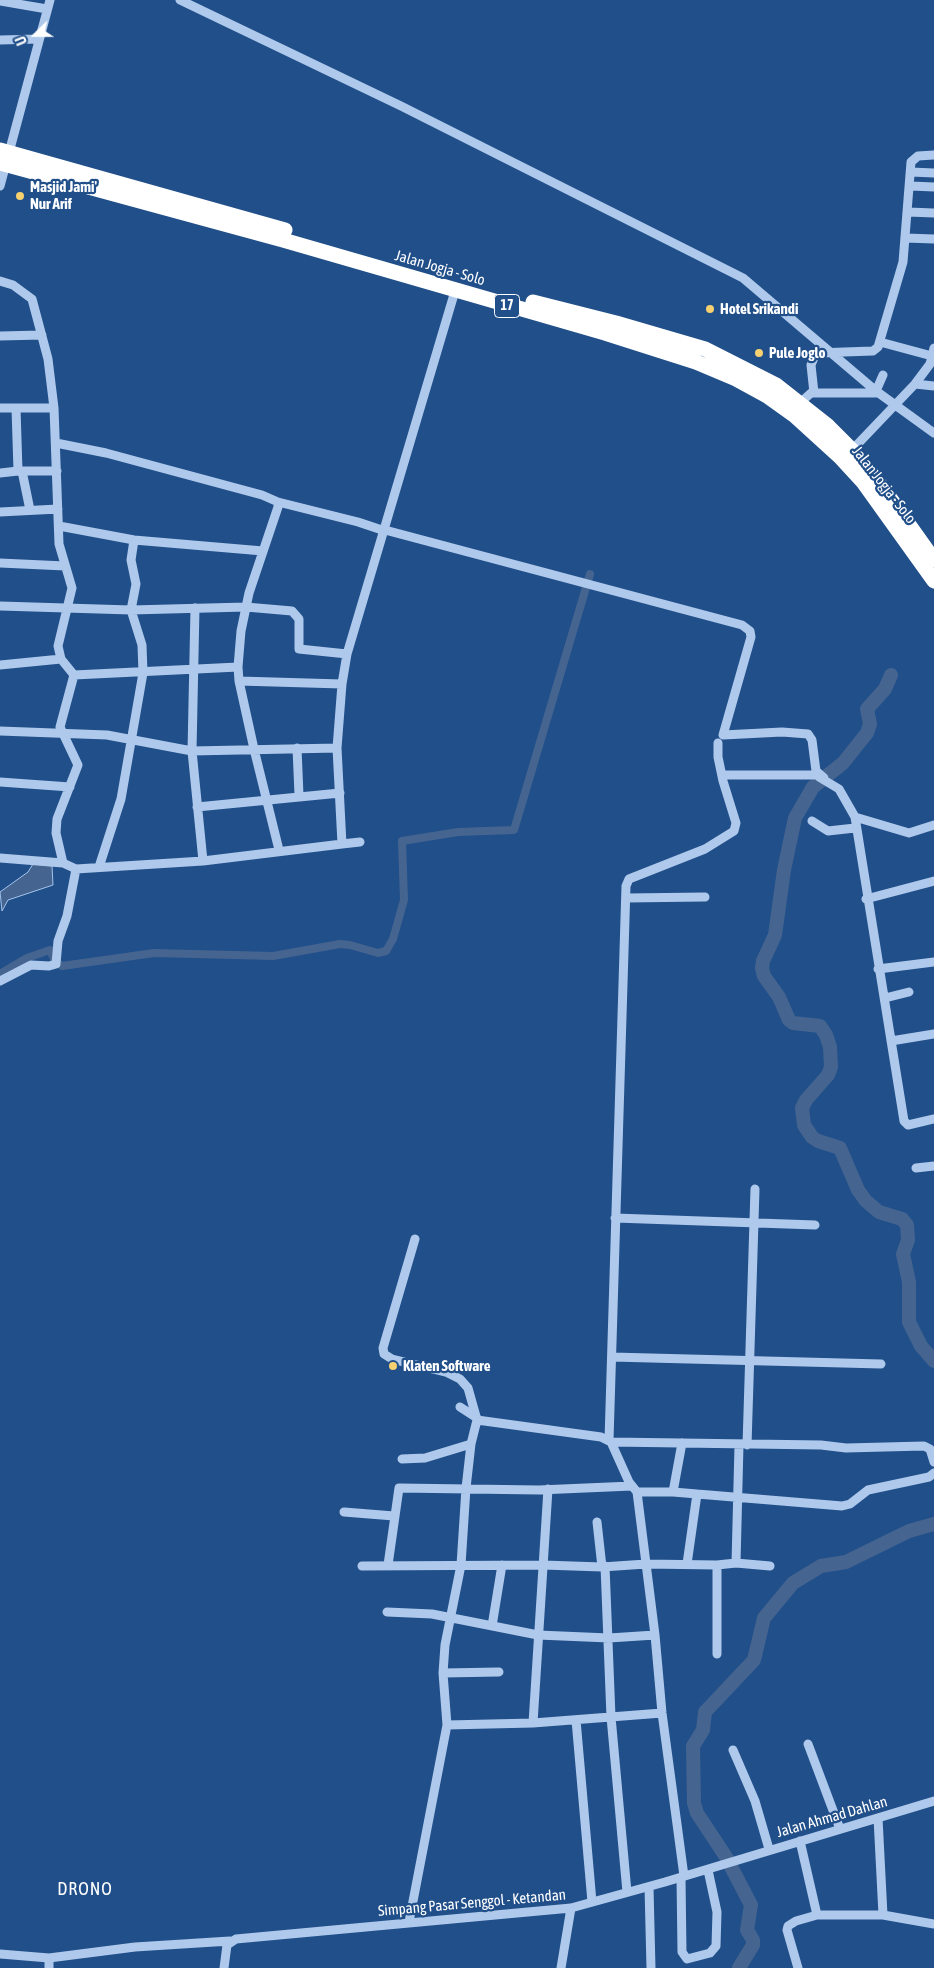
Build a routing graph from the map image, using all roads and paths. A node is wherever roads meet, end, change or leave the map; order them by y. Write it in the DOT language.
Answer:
graph roads {
  1 [pos="180,0"];
  2 [pos="0,1"];
  3 [pos="48,4"];
  4 [pos="38,39"];
  5 [pos="0,40"];
  6 [pos="934,155"];
  7 [pos="3,158"];
  8 [pos="911,172"];
  9 [pos="934,173"];
  10 [pos="0,186"];
  11 [pos="910,186"];
  12 [pos="934,187"];
  13 [pos="908,212"];
  14 [pos="934,213"];
  15 [pos="906,238"];
  16 [pos="934,239"];
  17 [pos="0,281"];
  18 [pos="455,291"];
  19 [pos="42,335"];
  20 [pos="0,336"];
  21 [pos="880,342"];
  22 [pos="830,351"];
  23 [pos="933,352"];
  24 [pos="883,376"];
  25 [pos="915,384"];
  26 [pos="934,386"];
  27 [pos="878,392"];
  28 [pos="814,393"];
  29 [pos="800,403"];
  30 [pos="895,405"];
  31 [pos="0,408"];
  32 [pos="16,408"];
  33 [pos="54,408"];
  34 [pos="934,433"];
  35 [pos="56,443"];
  36 [pos="852,450"];
  37 [pos="20,471"];
  38 [pos="57,471"];
  39 [pos="0,473"];
  40 [pos="278,502"];
  41 [pos="58,509"];
  42 [pos="30,510"];
  43 [pos="0,512"];
  44 [pos="59,526"];
  45 [pos="385,530"];
  46 [pos="134,540"];
  47 [pos="263,551"];
  48 [pos="934,560"];
  49 [pos="0,563"];
  50 [pos="65,566"];
  51 [pos="934,581"];
  52 [pos="0,606"];
  53 [pos="67,607"];
  54 [pos="246,607"];
  55 [pos="195,608"];
  56 [pos="131,610"];
  57 [pos="347,654"];
  58 [pos="61,659"];
  59 [pos="0,666"];
  60 [pos="238,667"];
  61 [pos="195,669"];
  62 [pos="143,673"];
  63 [pos="74,675"];
  64 [pos="239,681"];
  65 [pos="342,684"];
  66 [pos="0,731"];
  67 [pos="62,732"];
  68 [pos="130,738"];
  69 [pos="718,742"];
  70 [pos="297,748"];
  71 [pos="337,748"];
  72 [pos="254,749"];
  73 [pos="192,750"];
  74 [pos="722,775"];
  75 [pos="820,778"];
  76 [pos="0,782"];
  77 [pos="70,787"];
  78 [pos="340,792"];
  79 [pos="299,796"];
  80 [pos="267,799"];
  81 [pos="197,807"];
  82 [pos="855,817"];
  83 [pos="812,821"];
  84 [pos="934,825"];
  85 [pos="855,828"];
  86 [pos="360,842"];
  87 [pos="342,844"];
  88 [pos="279,850"];
  89 [pos="0,858"];
  90 [pos="203,861"];
  91 [pos="63,863"];
  92 [pos="99,868"];
  93 [pos="76,869"];
  94 [pos="934,881"];
  95 [pos="705,897"];
  96 [pos="626,898"];
  97 [pos="866,899"];
  98 [pos="934,962"];
  99 [pos="878,969"];
  100 [pos="0,981"];
  101 [pos="910,992"];
  102 [pos="885,998"];
  103 [pos="934,1034"];
  104 [pos="891,1041"];
  105 [pos="934,1119"];
  106 [pos="934,1166"];
  107 [pos="916,1168"];
  108 [pos="755,1189"];
  109 [pos="615,1218"];
  110 [pos="754,1224"];
  111 [pos="815,1225"];
  112 [pos="414,1239"];
  113 [pos="612,1357"];
  114 [pos="752,1360"];
  115 [pos="881,1364"];
  116 [pos="460,1407"];
  117 [pos="477,1419"];
  118 [pos="610,1441"];
  119 [pos="682,1443"];
  120 [pos="472,1444"];
  121 [pos="743,1445"];
  122 [pos="402,1459"];
  123 [pos="934,1462"];
  124 [pos="934,1473"];
  125 [pos="466,1488"];
  126 [pos="548,1489"];
  127 [pos="634,1489"];
  128 [pos="673,1492"];
  129 [pos="697,1494"];
  130 [pos="738,1498"];
  131 [pos="344,1512"];
  132 [pos="394,1516"];
  133 [pos="597,1522"];
  134 [pos="736,1563"];
  135 [pos="646,1564"];
  136 [pos="688,1564"];
  137 [pos="388,1565"];
  138 [pos="461,1565"];
  139 [pos="502,1565"];
  140 [pos="543,1565"];
  141 [pos="717,1565"];
  142 [pos="362,1566"];
  143 [pos="604,1566"];
  144 [pos="770,1566"];
  145 [pos="387,1612"];
  146 [pos="450,1619"];
  147 [pos="492,1626"];
  148 [pos="538,1635"];
  149 [pos="655,1635"];
  150 [pos="609,1638"];
  151 [pos="716,1654"];
  152 [pos="499,1672"];
  153 [pos="443,1673"];
  154 [pos="662,1713"];
  155 [pos="611,1717"];
  156 [pos="576,1720"];
  157 [pos="533,1723"];
  158 [pos="447,1725"];
  159 [pos="808,1744"];
  160 [pos="733,1750"];
  161 [pos="934,1801"];
  162 [pos="878,1818"];
  163 [pos="840,1829"];
  164 [pos="800,1841"];
  165 [pos="769,1850"];
  166 [pos="738,1860"];
  167 [pos="708,1870"];
  168 [pos="682,1877"];
  169 [pos="649,1887"];
  170 [pos="627,1892"];
  171 [pos="592,1902"];
  172 [pos="571,1908"];
  173 [pos="817,1915"];
  174 [pos="883,1915"];
  175 [pos="409,1922"];
  176 [pos="934,1924"];
  177 [pos="230,1941"];
  178 [pos="0,1954"];
  179 [pos="49,1958"];
  180 [pos="49,1968"];
  181 [pos="224,1968"];
  182 [pos="561,1968"];
  183 [pos="651,1968"];
  184 [pos="798,1968"];
  1 -- 22 [label="street"];
  2 -- 3 [label="street"];
  3 -- 4 [label="street"];
  4 -- 5 [label="street"];
  4 -- 7 [label="street"];
  6 -- 8 [label="street"];
  7 -- 10 [label="street"];
  7 -- 18 [label="highway, Jalan Jogja - Solo / 17"];
  7 -- 29 [label="highway, 17"];
  8 -- 9 [label="street"];
  8 -- 11 [label="street"];
  11 -- 12 [label="street"];
  11 -- 13 [label="street"];
  13 -- 14 [label="street"];
  13 -- 15 [label="street"];
  15 -- 16 [label="street"];
  15 -- 21 [label="street"];
  17 -- 19 [label="street"];
  18 -- 45 [label="street"];
  18 -- 51 [label="highway, Jalan Jogja - Solo / 17"];
  19 -- 20 [label="street"];
  19 -- 33 [label="street"];
  21 -- 22 [label="street"];
  21 -- 23 [label="street"];
  22 -- 27 [label="street"];
  22 -- 28 [label="street"];
  23 -- 25 [label="street"];
  24 -- 27 [label="street"];
  25 -- 26 [label="street"];
  25 -- 30 [label="street"];
  27 -- 28 [label="street"];
  27 -- 30 [label="street"];
  28 -- 29 [label="street"];
  29 -- 36 [label="highway, 17"];
  30 -- 34 [label="street"];
  30 -- 36 [label="street"];
  31 -- 32 [label="street"];
  32 -- 33 [label="street"];
  32 -- 37 [label="street"];
  33 -- 35 [label="street"];
  35 -- 38 [label="street"];
  35 -- 40 [label="street"];
  36 -- 48 [label="highway, 17"];
  37 -- 38 [label="street"];
  37 -- 39 [label="street"];
  37 -- 42 [label="street"];
  38 -- 41 [label="street"];
  40 -- 45 [label="street"];
  40 -- 47 [label="street"];
  41 -- 42 [label="street"];
  41 -- 44 [label="street"];
  42 -- 43 [label="street"];
  44 -- 46 [label="street"];
  44 -- 50 [label="street"];
  45 -- 57 [label="street"];
  45 -- 75 [label="street"];
  46 -- 47 [label="street"];
  46 -- 56 [label="street"];
  47 -- 54 [label="street"];
  49 -- 50 [label="street"];
  50 -- 53 [label="street"];
  52 -- 53 [label="street"];
  53 -- 56 [label="street"];
  53 -- 58 [label="street"];
  54 -- 55 [label="street"];
  54 -- 57 [label="street"];
  54 -- 60 [label="street"];
  55 -- 56 [label="street"];
  55 -- 61 [label="street"];
  56 -- 62 [label="street"];
  57 -- 65 [label="street"];
  58 -- 59 [label="street"];
  58 -- 63 [label="street"];
  60 -- 61 [label="street"];
  60 -- 64 [label="street"];
  61 -- 62 [label="street"];
  61 -- 73 [label="street"];
  62 -- 63 [label="street"];
  62 -- 68 [label="street"];
  63 -- 67 [label="street"];
  64 -- 65 [label="street"];
  64 -- 72 [label="street"];
  65 -- 71 [label="street"];
  66 -- 67 [label="street"];
  67 -- 68 [label="street"];
  67 -- 77 [label="street"];
  68 -- 73 [label="street"];
  68 -- 92 [label="street"];
  69 -- 74 [label="street"];
  70 -- 71 [label="street"];
  70 -- 72 [label="street"];
  70 -- 79 [label="street"];
  71 -- 78 [label="street"];
  72 -- 73 [label="street"];
  72 -- 80 [label="street"];
  73 -- 81 [label="street"];
  74 -- 75 [label="street"];
  74 -- 96 [label="street"];
  75 -- 82 [label="street"];
  76 -- 77 [label="street"];
  77 -- 91 [label="street"];
  78 -- 79 [label="street"];
  78 -- 87 [label="street"];
  79 -- 80 [label="street"];
  80 -- 81 [label="street"];
  80 -- 88 [label="street"];
  81 -- 90 [label="street"];
  82 -- 84 [label="street"];
  82 -- 85 [label="street"];
  83 -- 85 [label="street"];
  85 -- 97 [label="street"];
  86 -- 87 [label="street"];
  87 -- 88 [label="street"];
  88 -- 90 [label="street"];
  89 -- 91 [label="street"];
  90 -- 92 [label="street"];
  91 -- 93 [label="street"];
  92 -- 93 [label="street"];
  93 -- 100 [label="street"];
  94 -- 97 [label="street"];
  95 -- 96 [label="street"];
  96 -- 109 [label="street"];
  97 -- 99 [label="street"];
  98 -- 99 [label="street"];
  99 -- 102 [label="street"];
  101 -- 102 [label="street"];
  102 -- 104 [label="street"];
  103 -- 104 [label="street"];
  104 -- 105 [label="street"];
  106 -- 107 [label="street"];
  108 -- 110 [label="street"];
  109 -- 110 [label="street"];
  109 -- 113 [label="street"];
  110 -- 111 [label="street"];
  110 -- 114 [label="street"];
  112 -- 117 [label="street"];
  113 -- 114 [label="street"];
  113 -- 118 [label="street"];
  114 -- 115 [label="street"];
  114 -- 121 [label="street"];
  116 -- 117 [label="street"];
  117 -- 118 [label="street"];
  117 -- 120 [label="street"];
  118 -- 119 [label="street"];
  118 -- 127 [label="street"];
  119 -- 121 [label="street"];
  119 -- 128 [label="street"];
  120 -- 122 [label="street"];
  120 -- 125 [label="street"];
  121 -- 123 [label="street"];
  121 -- 130 [label="street"];
  124 -- 130 [label="street"];
  125 -- 126 [label="street"];
  125 -- 132 [label="street"];
  125 -- 138 [label="street"];
  126 -- 127 [label="street"];
  126 -- 140 [label="street"];
  127 -- 128 [label="street"];
  127 -- 135 [label="street"];
  128 -- 129 [label="street"];
  129 -- 130 [label="street"];
  129 -- 136 [label="street"];
  130 -- 134 [label="street"];
  131 -- 132 [label="street"];
  132 -- 137 [label="street"];
  133 -- 143 [label="street"];
  134 -- 141 [label="street"];
  134 -- 144 [label="street"];
  135 -- 136 [label="street"];
  135 -- 143 [label="street"];
  135 -- 149 [label="street"];
  136 -- 141 [label="street"];
  137 -- 138 [label="street"];
  137 -- 142 [label="street"];
  138 -- 139 [label="street"];
  138 -- 146 [label="street"];
  139 -- 140 [label="street"];
  139 -- 147 [label="street"];
  140 -- 143 [label="street"];
  140 -- 148 [label="street"];
  141 -- 151 [label="street"];
  143 -- 150 [label="street"];
  145 -- 146 [label="street"];
  146 -- 147 [label="street"];
  146 -- 153 [label="street"];
  147 -- 148 [label="street"];
  148 -- 150 [label="street"];
  148 -- 157 [label="street"];
  149 -- 150 [label="street"];
  149 -- 154 [label="street"];
  150 -- 155 [label="street"];
  152 -- 153 [label="street"];
  153 -- 158 [label="street"];
  154 -- 155 [label="street"];
  154 -- 168 [label="street"];
  155 -- 156 [label="street"];
  155 -- 170 [label="street"];
  156 -- 157 [label="street"];
  156 -- 171 [label="street"];
  157 -- 158 [label="street"];
  158 -- 175 [label="street"];
  159 -- 163 [label="street"];
  160 -- 165 [label="street"];
  161 -- 162 [label="street, Jalan Ahmad Dahlan"];
  162 -- 163 [label="street, Jalan Ahmad Dahlan"];
  162 -- 174 [label="street"];
  163 -- 164 [label="street, Jalan Ahmad Dahlan"];
  164 -- 165 [label="street, Jalan Ahmad Dahlan"];
  164 -- 173 [label="street"];
  165 -- 166 [label="street, Jalan Ahmad Dahlan"];
  166 -- 167 [label="street, Simpang Pasar Senggol - Ketandan"];
  167 -- 168 [label="street, Simpang Pasar Senggol - Ketandan"];
  167 -- 168 [label="street"];
  168 -- 169 [label="street, Simpang Pasar Senggol - Ketandan"];
  169 -- 170 [label="street, Simpang Pasar Senggol - Ketandan"];
  169 -- 183 [label="street"];
  170 -- 171 [label="street, Simpang Pasar Senggol - Ketandan"];
  171 -- 172 [label="street, Simpang Pasar Senggol - Ketandan"];
  172 -- 175 [label="street, Simpang Pasar Senggol - Ketandan"];
  172 -- 182 [label="street"];
  173 -- 174 [label="street"];
  173 -- 184 [label="street"];
  174 -- 176 [label="street"];
  175 -- 177 [label="street, Simpang Pasar Senggol - Ketandan"];
  177 -- 179 [label="street, Simpang Pasar Senggol - Ketandan"];
  177 -- 181 [label="street"];
  178 -- 179 [label="street, Simpang Pasar Senggol - Ketandan"];
  179 -- 180 [label="street"];
}
